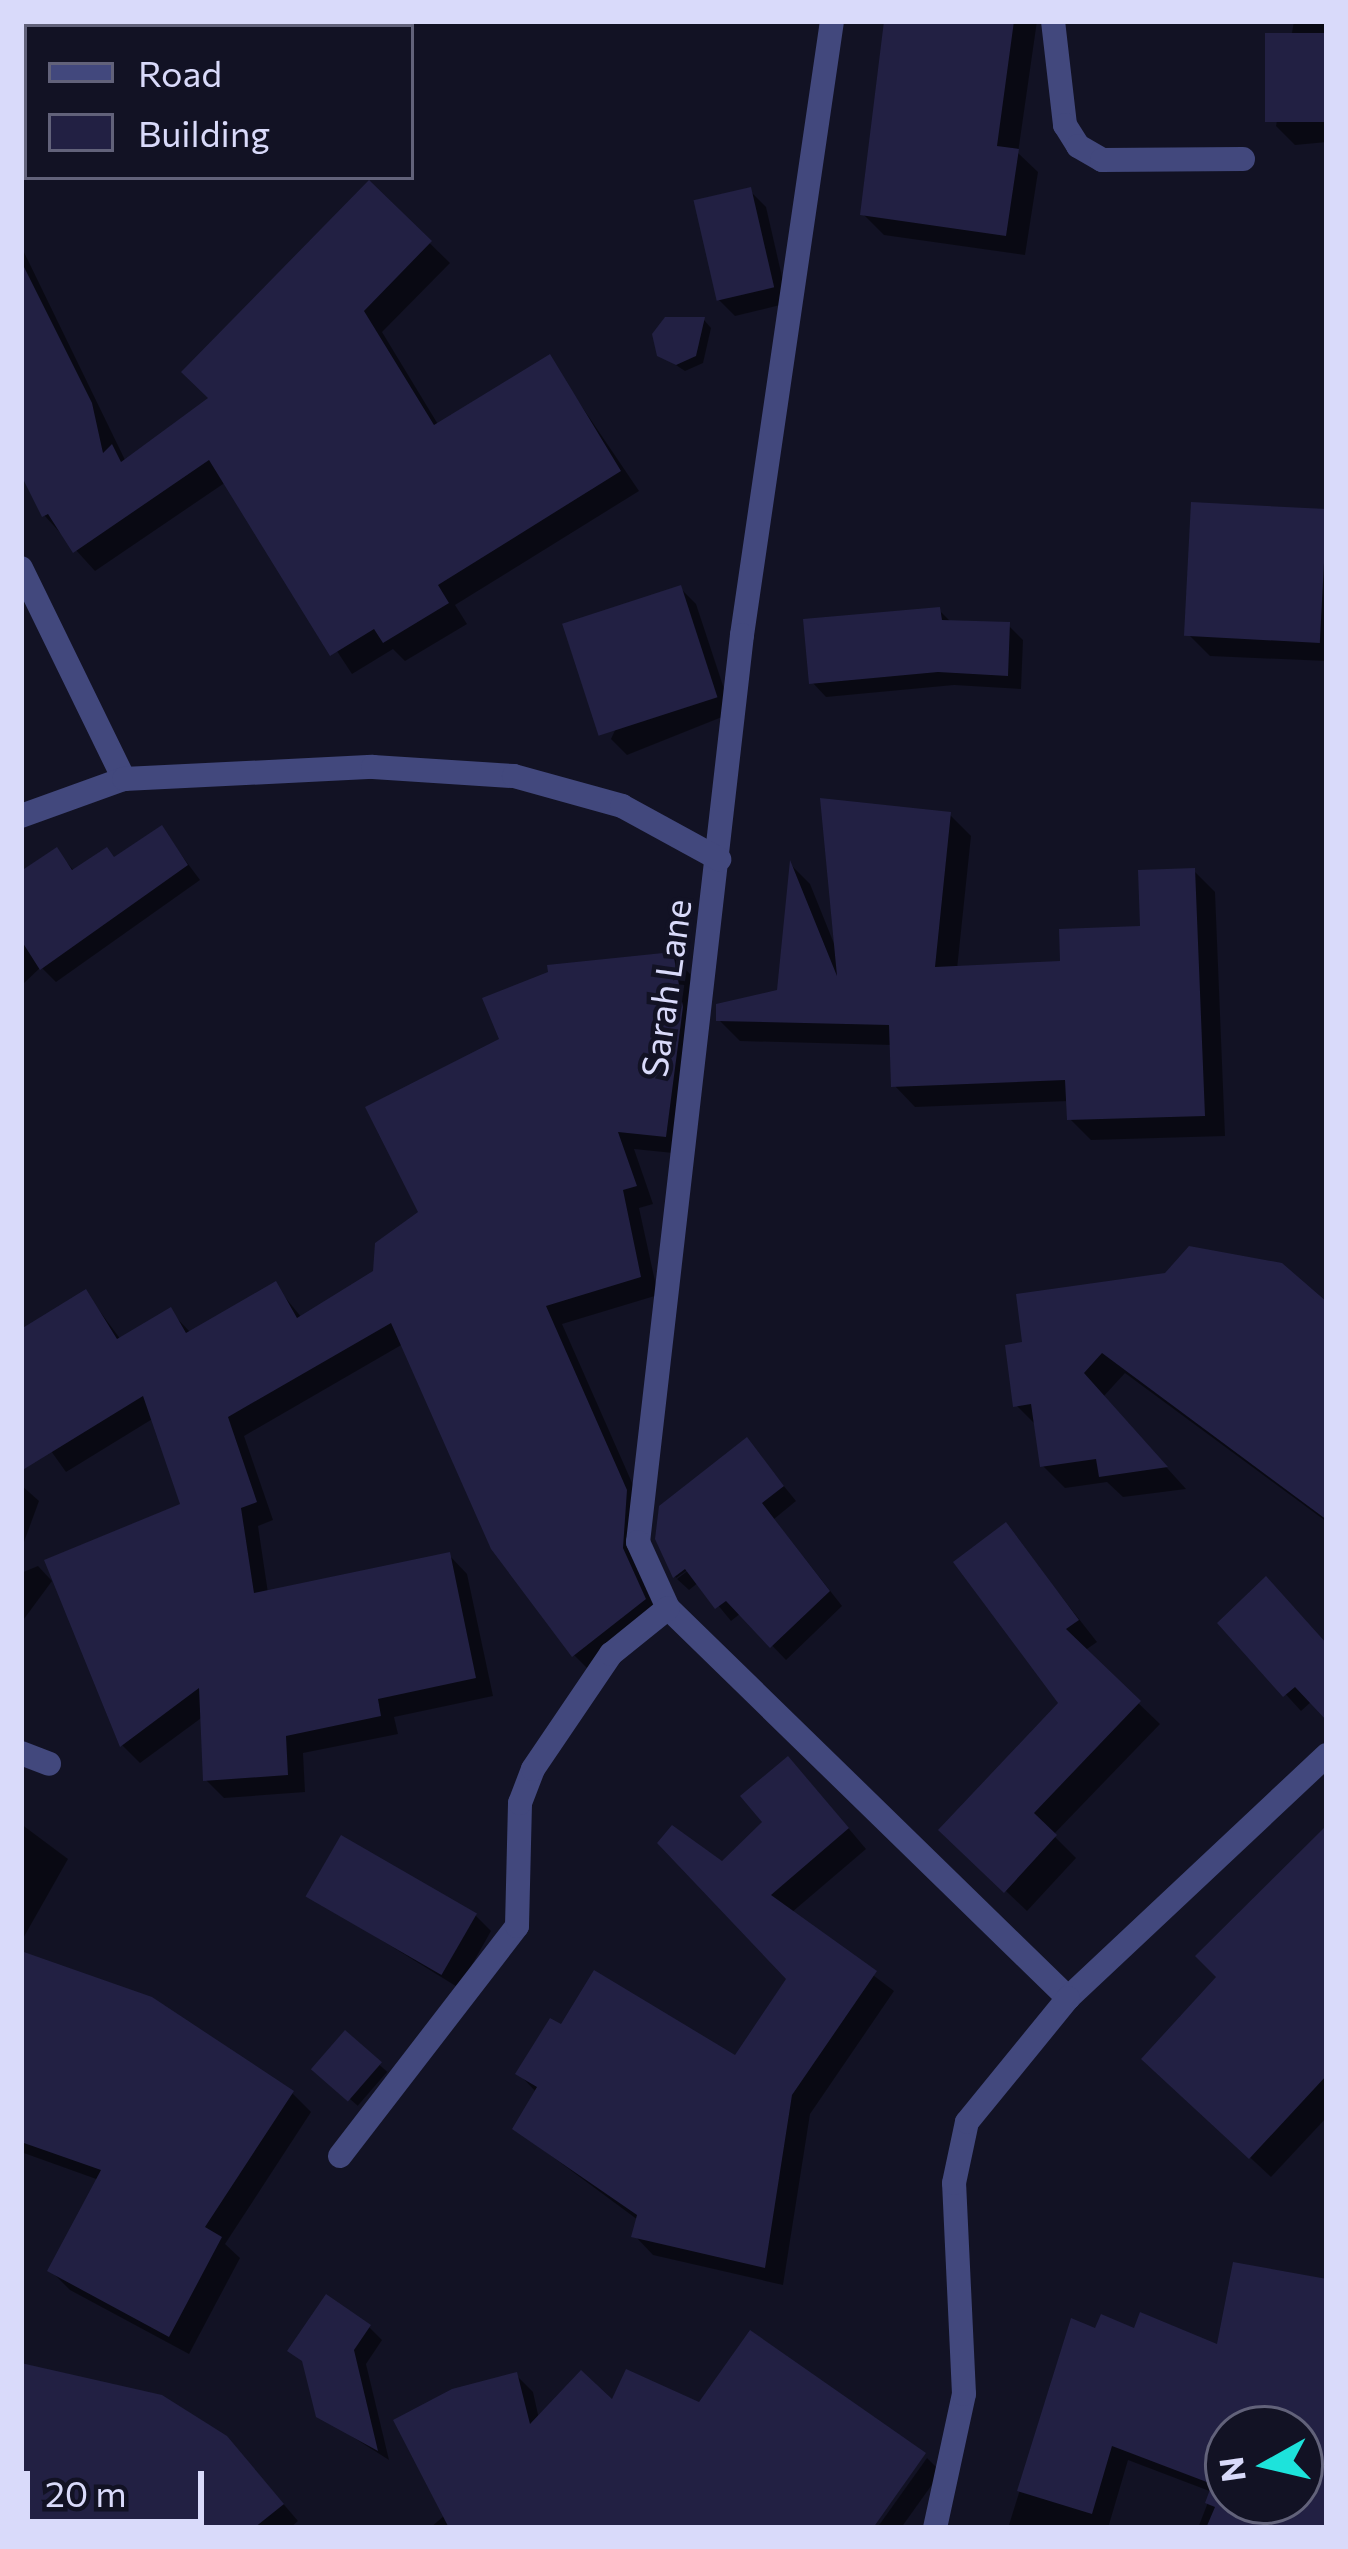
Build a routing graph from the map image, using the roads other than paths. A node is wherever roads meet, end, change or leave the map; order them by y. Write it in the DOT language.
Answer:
graph roads {
  1 [pos="832,21"];
  2 [pos="1053,21"];
  3 [pos="1243,159"];
  4 [pos="21,568"];
  5 [pos="124,779"];
  6 [pos="21,816"];
  7 [pos="719,860"];
  8 [pos="668,1608"];
  9 [pos="21,1753"];
  10 [pos="1327,1754"];
  11 [pos="49,1764"];
  12 [pos="1068,1998"];
  13 [pos="340,2156"];
  14 [pos="934,2528"];
  1 -- 7 [label="street, Sarah Lane"];
  2 -- 3 [label="street"];
  4 -- 5 [label="street"];
  5 -- 6 [label="street"];
  5 -- 7 [label="street"];
  7 -- 8 [label="street, Sarah Lane"];
  8 -- 12 [label="street, Sarah Lane"];
  8 -- 13 [label="street"];
  9 -- 11 [label="street"];
  10 -- 12 [label="street"];
  12 -- 14 [label="street"];
}
